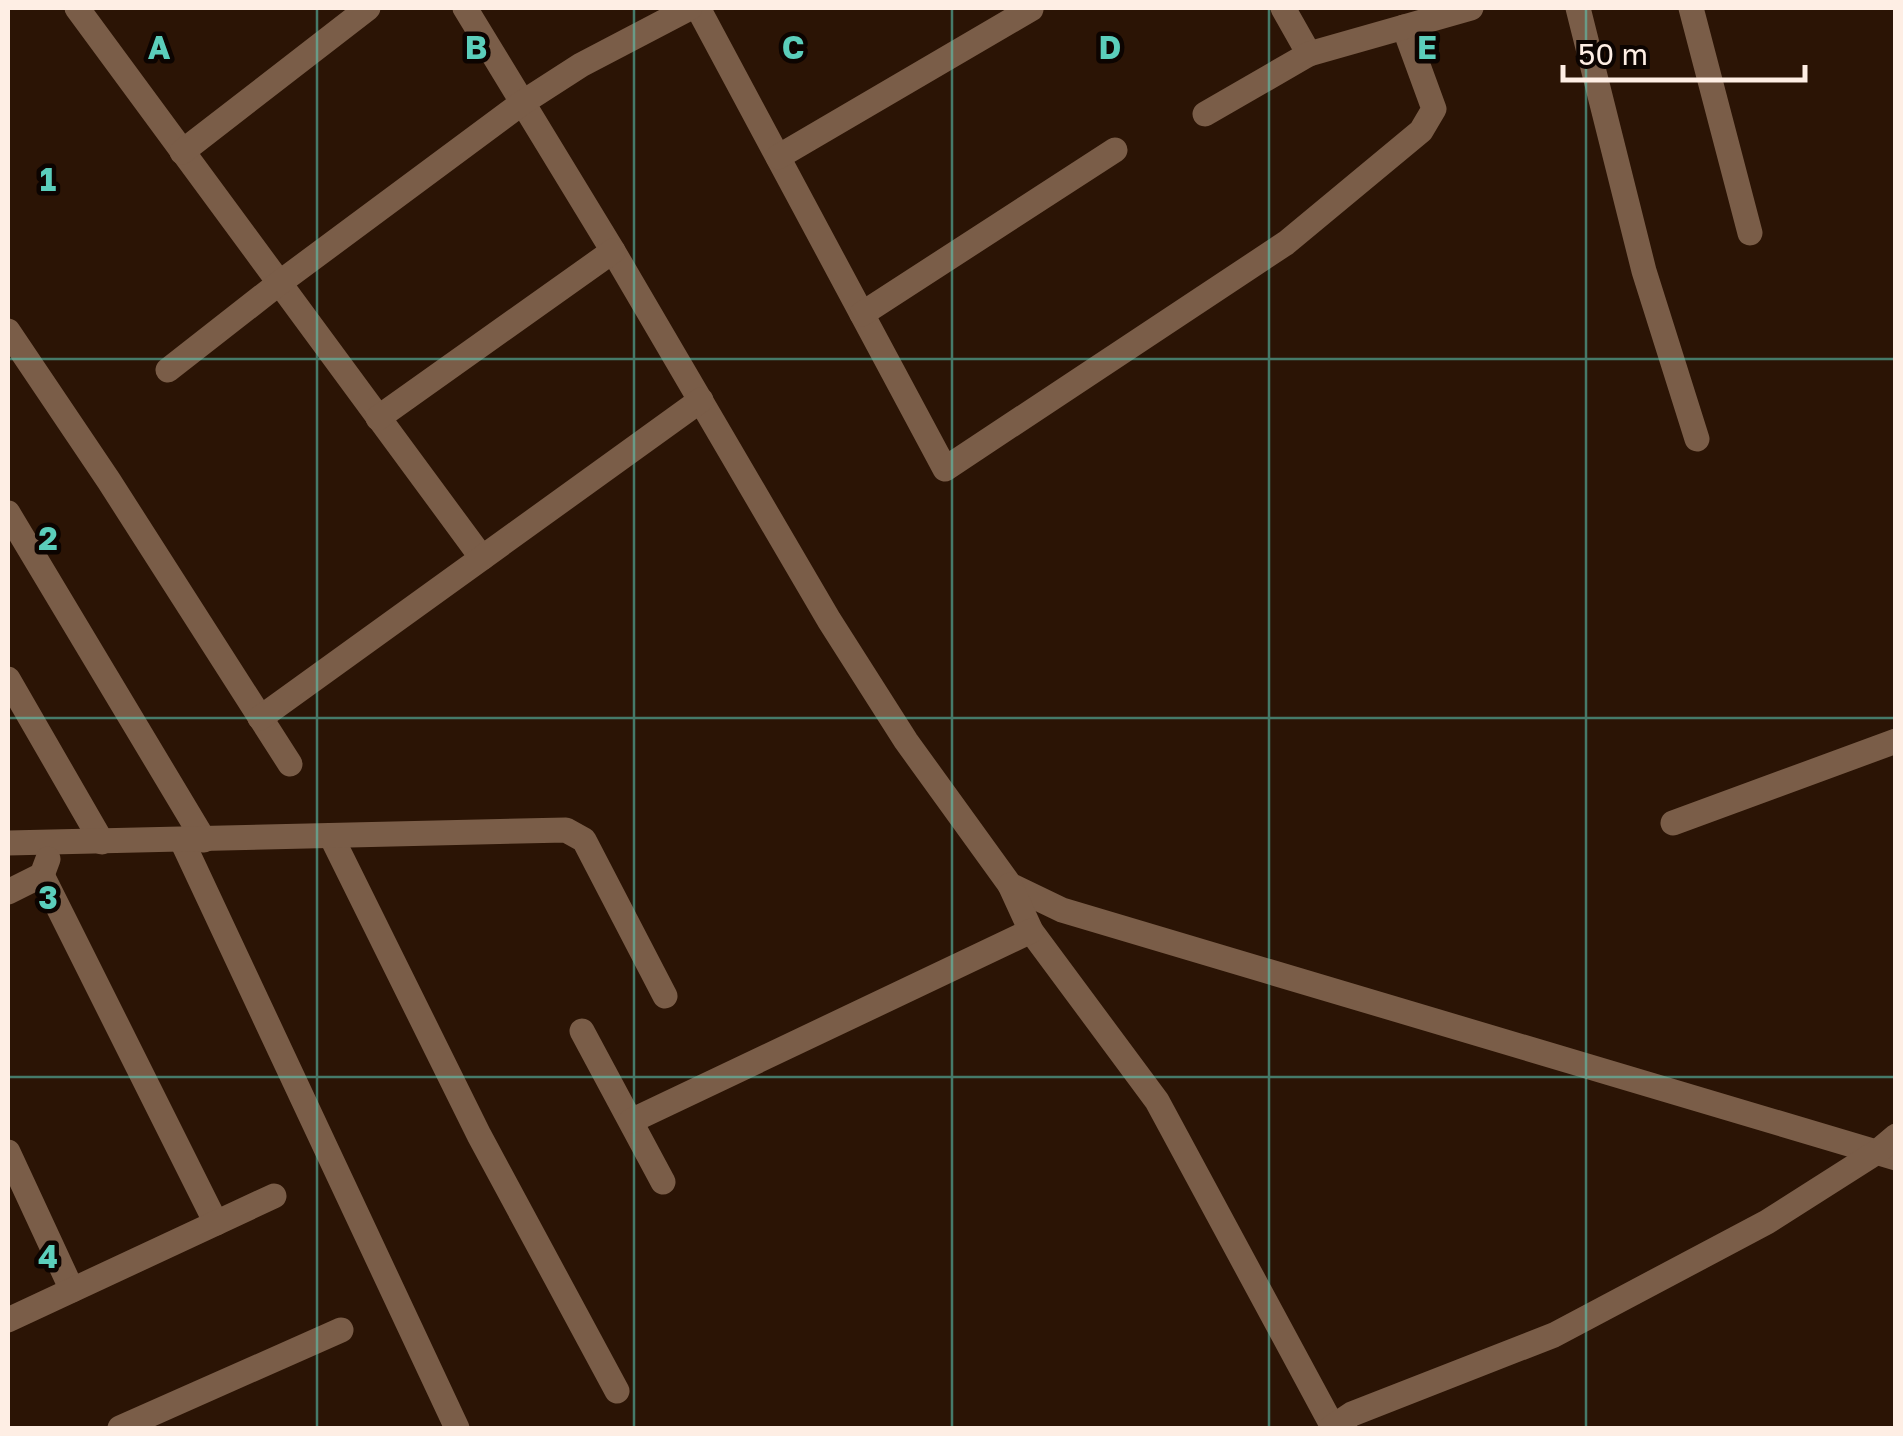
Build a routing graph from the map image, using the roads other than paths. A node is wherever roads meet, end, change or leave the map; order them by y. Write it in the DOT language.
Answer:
graph roads {
  1 [pos="77,8"];
  2 [pos="368,8"];
  3 [pos="465,8"];
  4 [pos="690,8"];
  5 [pos="698,8"];
  6 [pos="1283,8"];
  7 [pos="1578,8"];
  8 [pos="1691,8"];
  9 [pos="1031,9"];
  10 [pos="1454,10"];
  11 [pos="1404,27"];
  12 [pos="1308,54"];
  13 [pos="522,103"];
  14 [pos="1205,114"];
  15 [pos="1115,150"];
  16 [pos="182,152"];
  17 [pos="778,157"];
  18 [pos="1750,232"];
  19 [pos="613,251"];
  20 [pos="278,284"];
  21 [pos="862,314"];
  22 [pos="8,332"];
  23 [pos="168,370"];
  24 [pos="701,400"];
  25 [pos="378,418"];
  26 [pos="1697,440"];
  27 [pos="8,514"];
  28 [pos="482,558"];
  29 [pos="8,679"];
  30 [pos="260,718"];
  31 [pos="1896,741"];
  32 [pos="290,764"];
  33 [pos="1673,823"];
  34 [pos="331,836"];
  35 [pos="193,840"];
  36 [pos="55,842"];
  37 [pos="102,842"];
  38 [pos="8,843"];
  39 [pos="42,875"];
  40 [pos="1010,885"];
  41 [pos="8,892"];
  42 [pos="1031,931"];
  43 [pos="665,996"];
  44 [pos="582,1031"];
  45 [pos="632,1121"];
  46 [pos="1889,1149"];
  47 [pos="8,1152"];
  48 [pos="663,1182"];
  49 [pos="274,1196"];
  50 [pos="216,1223"];
  51 [pos="72,1290"];
  52 [pos="8,1320"];
  53 [pos="342,1330"];
  54 [pos="616,1391"];
  55 [pos="120,1428"];
  56 [pos="458,1428"];
  57 [pos="1332,1428"];
  1 -- 16 [label="street"];
  2 -- 16 [label="street"];
  3 -- 13 [label="street"];
  4 -- 13 [label="street"];
  5 -- 17 [label="street"];
  6 -- 12 [label="street"];
  7 -- 26 [label="street"];
  8 -- 18 [label="street"];
  9 -- 17 [label="street"];
  10 -- 11 [label="street"];
  11 -- 12 [label="street"];
  11 -- 21 [label="street"];
  12 -- 14 [label="street"];
  13 -- 19 [label="street"];
  13 -- 20 [label="street"];
  15 -- 21 [label="street"];
  16 -- 20 [label="street"];
  17 -- 21 [label="street"];
  19 -- 24 [label="street"];
  19 -- 25 [label="street"];
  20 -- 23 [label="street"];
  20 -- 25 [label="street"];
  22 -- 30 [label="street"];
  24 -- 28 [label="street"];
  24 -- 40 [label="street"];
  25 -- 28 [label="street"];
  27 -- 35 [label="street"];
  28 -- 30 [label="street"];
  29 -- 37 [label="street"];
  30 -- 32 [label="street"];
  31 -- 33 [label="street"];
  34 -- 35 [label="street"];
  34 -- 43 [label="street"];
  34 -- 54 [label="street"];
  35 -- 37 [label="street"];
  35 -- 56 [label="street"];
  36 -- 37 [label="street"];
  36 -- 38 [label="street"];
  36 -- 39 [label="street"];
  39 -- 41 [label="street"];
  39 -- 50 [label="street"];
  40 -- 42 [label="street"];
  40 -- 46 [label="street"];
  42 -- 45 [label="street"];
  42 -- 57 [label="street"];
  44 -- 45 [label="street"];
  45 -- 48 [label="street"];
  46 -- 57 [label="street"];
  47 -- 51 [label="street"];
  49 -- 50 [label="street"];
  50 -- 51 [label="street"];
  51 -- 52 [label="street"];
  53 -- 55 [label="street"];
}
